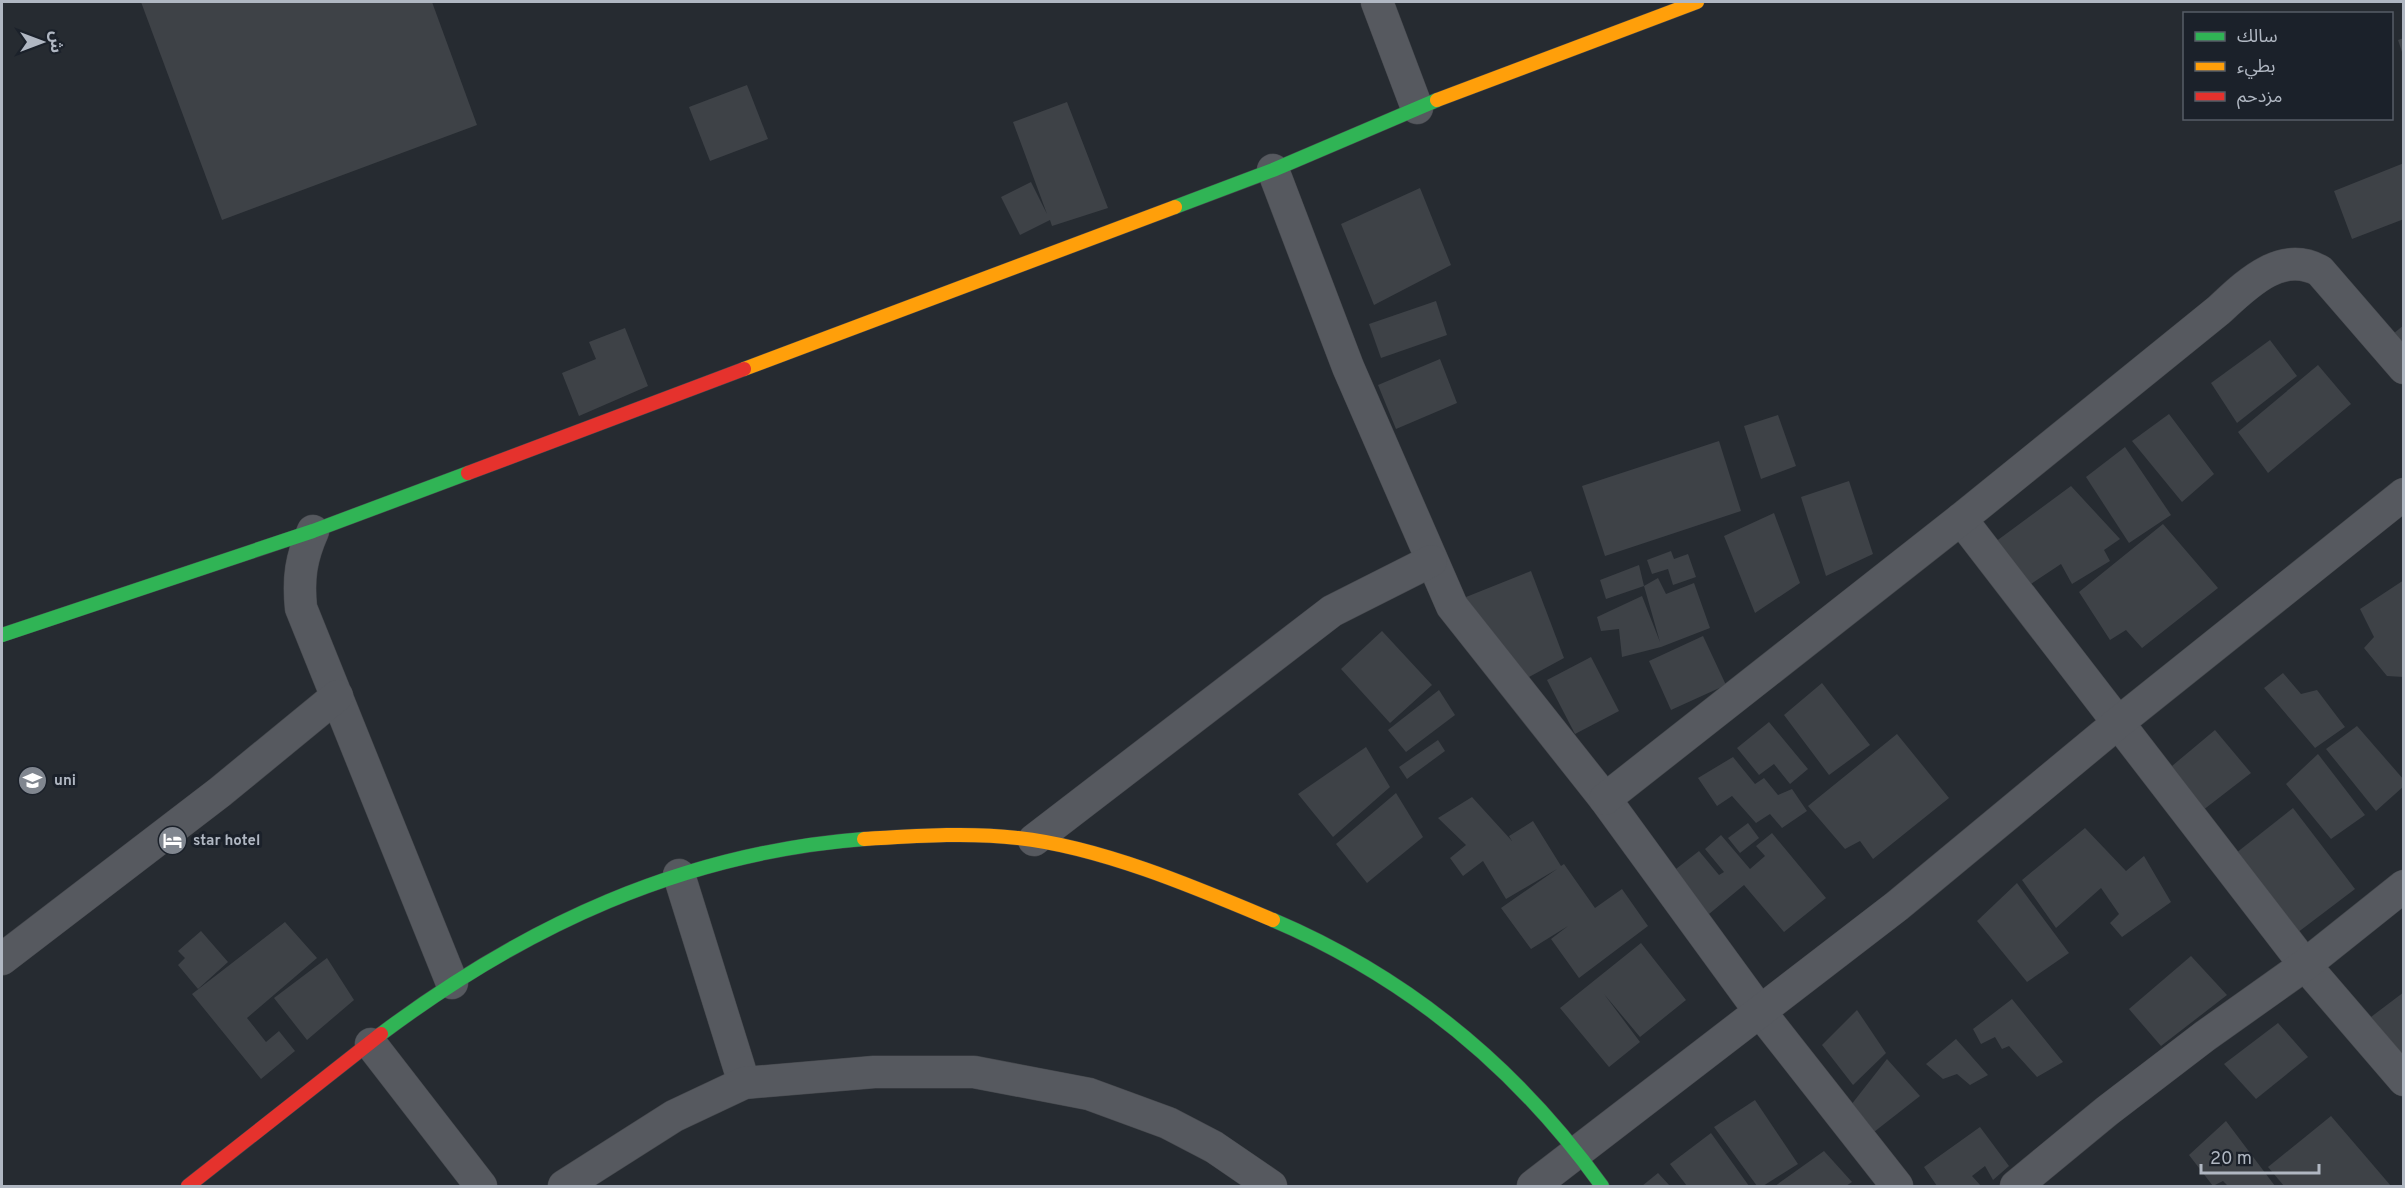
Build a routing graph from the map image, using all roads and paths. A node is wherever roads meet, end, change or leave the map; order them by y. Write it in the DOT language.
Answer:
graph roads {
  1 [pos="1377,2"];
  2 [pos="1697,2"];
  3 [pos="1417,108"];
  4 [pos="1273,170"];
  5 [pos="2403,368"];
  6 [pos="2403,494"];
  7 [pos="1961,519"];
  8 [pos="313,531"];
  9 [pos="1431,561"];
  10 [pos="2,635"];
  11 [pos="337,696"];
  12 [pos="2119,722"];
  13 [pos="1605,800"];
  14 [pos="1034,840"];
  15 [pos="679,875"];
  16 [pos="2403,886"];
  17 [pos="2,959"];
  18 [pos="2305,965"];
  19 [pos="452,983"];
  20 [pos="1761,1013"];
  21 [pos="371,1044"];
  22 [pos="2403,1080"];
  23 [pos="744,1083"];
  24 [pos="1579,1151"];
  25 [pos="188,1186"];
  26 [pos="481,1186"];
  27 [pos="564,1186"];
  28 [pos="1271,1186"];
  29 [pos="1533,1186"];
  30 [pos="1602,1186"];
  31 [pos="1897,1186"];
  32 [pos="2016,1186"];
  1 -- 3 [label="street"];
  2 -- 3 [label="street"];
  3 -- 4 [label="street"];
  4 -- 8 [label="street"];
  4 -- 9 [label="street"];
  5 -- 7 [label="street"];
  6 -- 12 [label="street"];
  7 -- 12 [label="street"];
  7 -- 13 [label="street"];
  8 -- 10 [label="street"];
  8 -- 11 [label="street"];
  9 -- 13 [label="street"];
  9 -- 14 [label="street"];
  11 -- 17 [label="street"];
  11 -- 19 [label="street"];
  12 -- 18 [label="street"];
  12 -- 20 [label="street"];
  13 -- 20 [label="street"];
  14 -- 15 [label="street"];
  14 -- 24 [label="street"];
  15 -- 19 [label="street"];
  15 -- 23 [label="street"];
  16 -- 18 [label="street"];
  18 -- 22 [label="street"];
  18 -- 32 [label="street"];
  19 -- 21 [label="street"];
  20 -- 24 [label="street"];
  20 -- 31 [label="street"];
  21 -- 25 [label="street"];
  21 -- 26 [label="street"];
  23 -- 27 [label="street"];
  23 -- 28 [label="street"];
  24 -- 29 [label="street"];
  24 -- 30 [label="street"];
}
